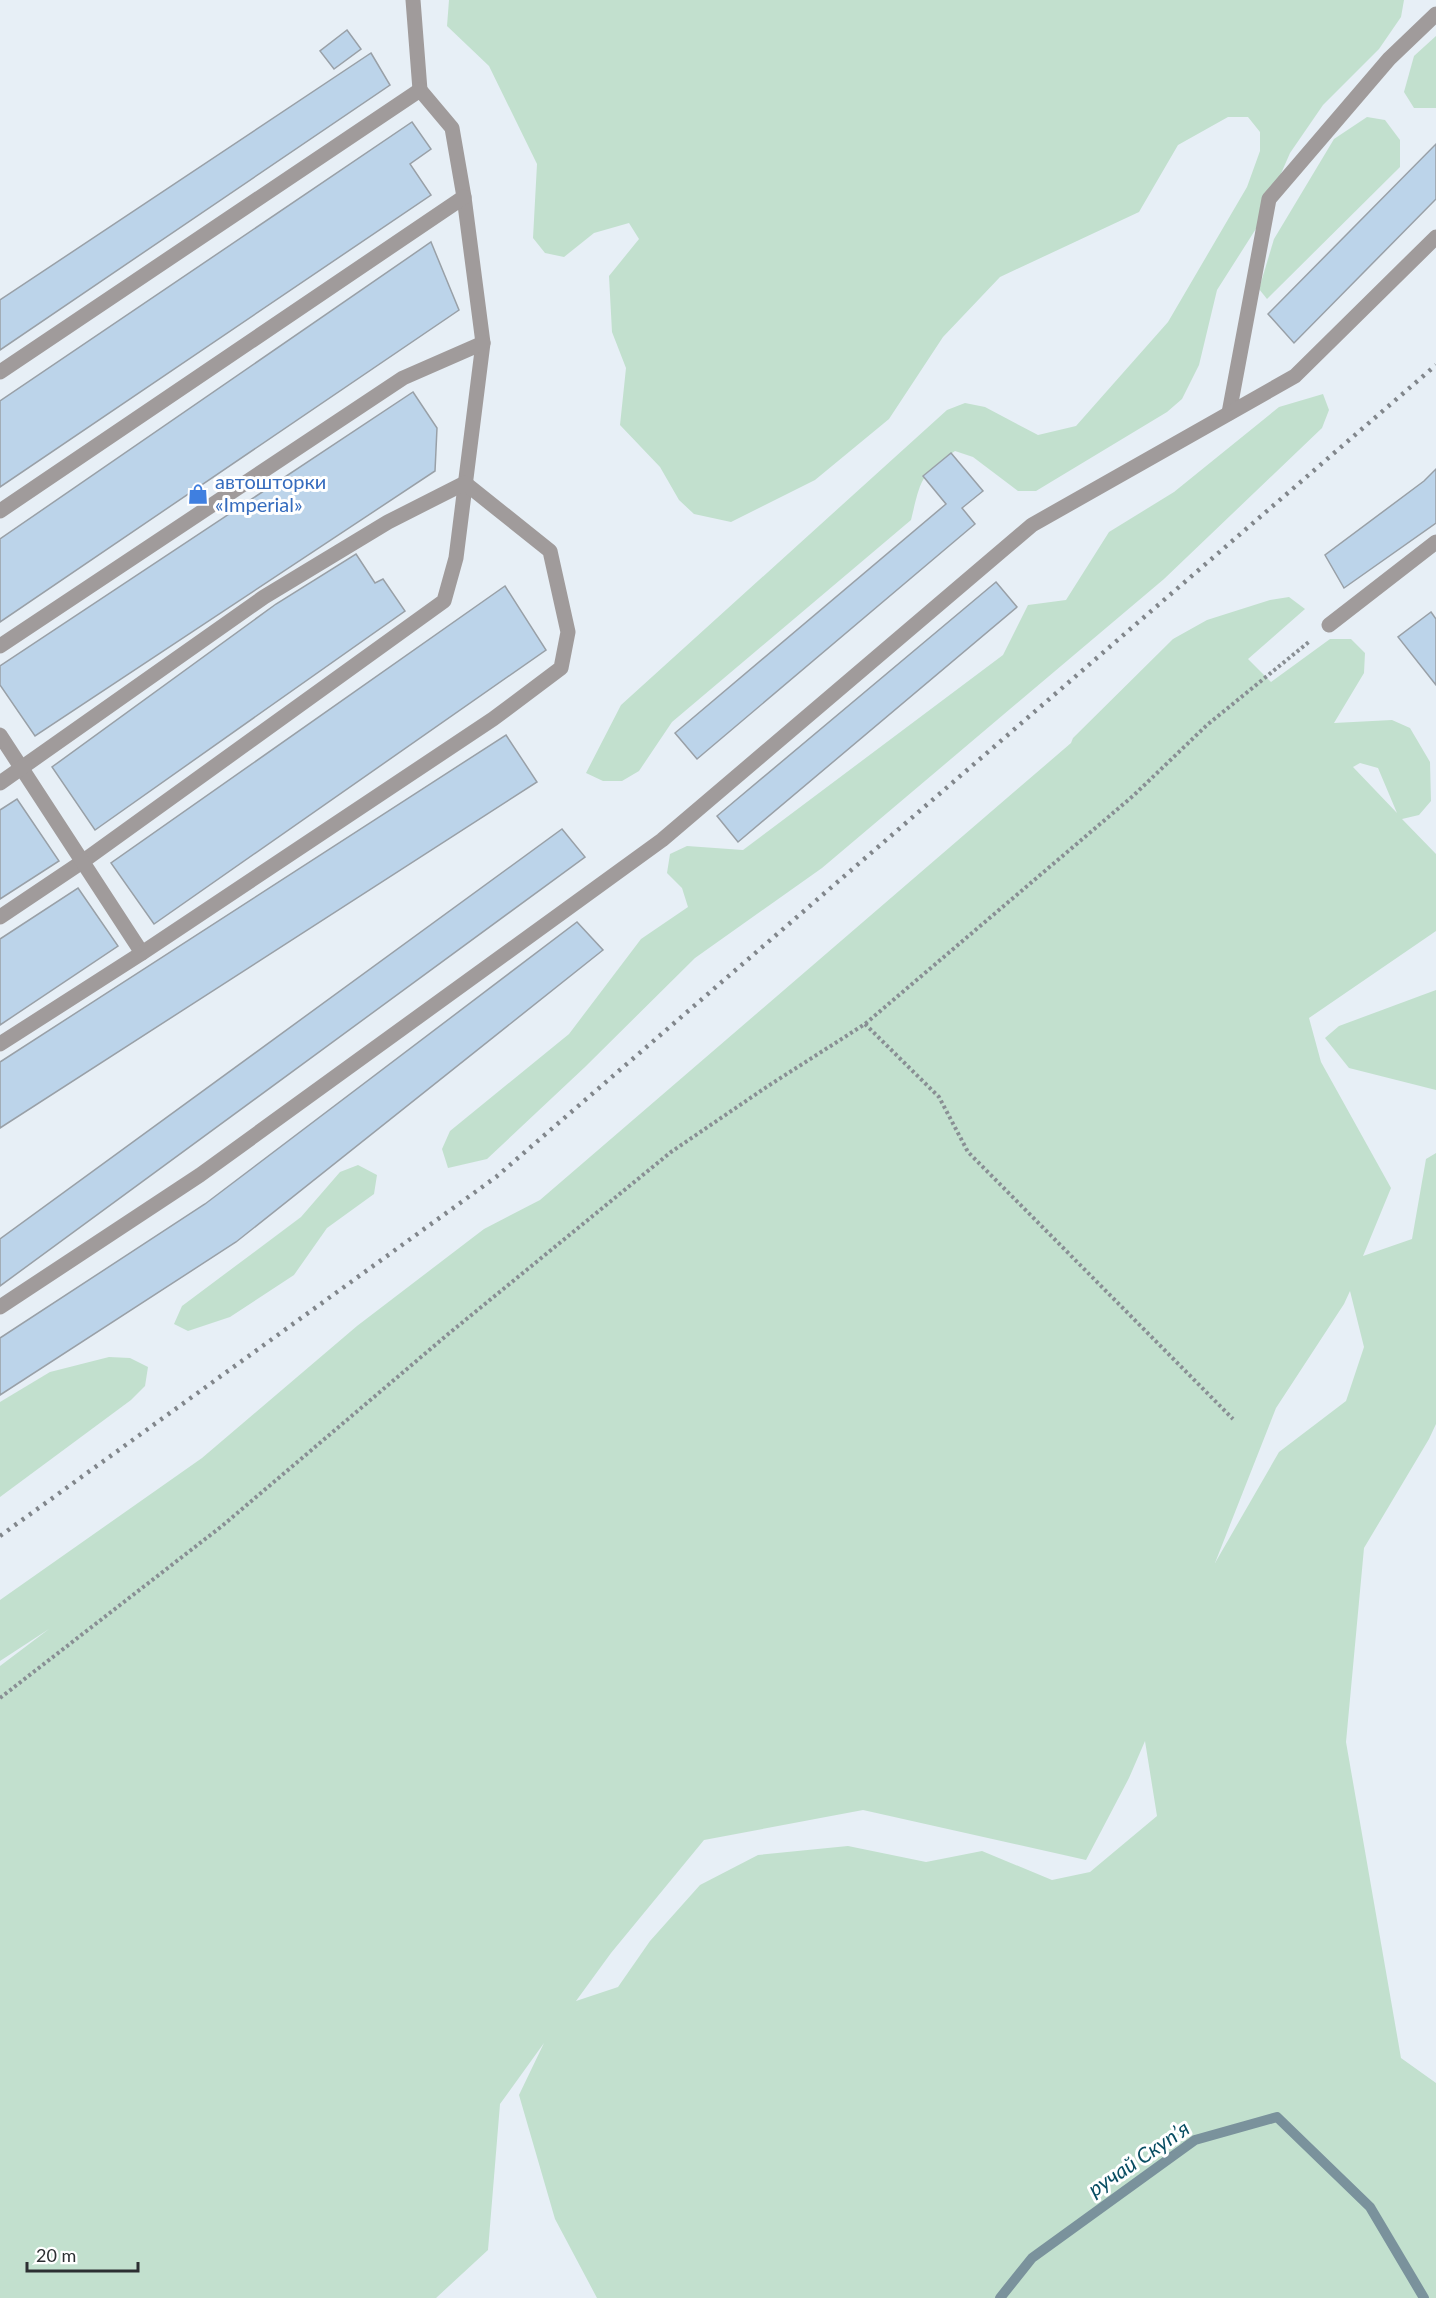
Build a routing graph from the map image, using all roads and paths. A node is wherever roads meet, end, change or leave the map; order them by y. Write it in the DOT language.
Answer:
graph roads {
  1 [pos="413,0"];
  2 [pos="1436,14"];
  3 [pos="420,90"];
  4 [pos="464,197"];
  5 [pos="1436,237"];
  6 [pos="483,343"];
  7 [pos="0,372"];
  8 [pos="1229,413"];
  9 [pos="465,483"];
  10 [pos="0,511"];
  11 [pos="1436,542"];
  12 [pos="1329,625"];
  13 [pos="0,646"];
  14 [pos="0,735"];
  15 [pos="22,768"];
  16 [pos="0,783"];
  17 [pos="82,862"];
  18 [pos="0,917"];
  19 [pos="142,954"];
  20 [pos="866,1024"];
  21 [pos="0,1044"];
  22 [pos="0,1307"];
  23 [pos="1233,1419"];
  24 [pos="0,1698"];
  1 -- 3 [label="lane"];
  2 -- 8 [label="lane"];
  3 -- 4 [label="lane"];
  3 -- 7 [label="lane"];
  4 -- 6 [label="lane"];
  4 -- 10 [label="lane"];
  5 -- 8 [label="lane"];
  6 -- 9 [label="lane"];
  6 -- 13 [label="lane"];
  8 -- 22 [label="lane"];
  9 -- 15 [label="lane"];
  9 -- 17 [label="lane"];
  9 -- 19 [label="lane"];
  11 -- 12 [label="lane"];
  12 -- 20 [label="path"];
  14 -- 15 [label="lane"];
  15 -- 16 [label="lane"];
  15 -- 17 [label="lane"];
  17 -- 18 [label="lane"];
  17 -- 19 [label="lane"];
  19 -- 21 [label="lane"];
  20 -- 23 [label="path"];
  20 -- 24 [label="path"];
}
